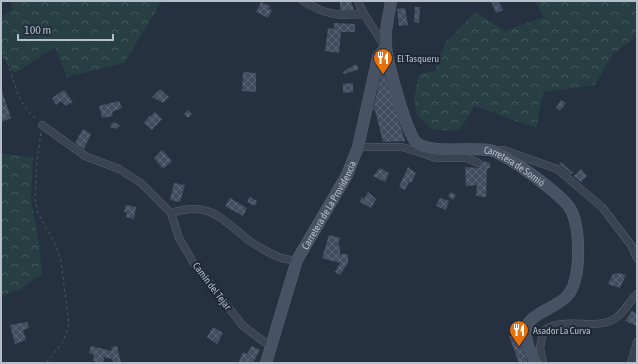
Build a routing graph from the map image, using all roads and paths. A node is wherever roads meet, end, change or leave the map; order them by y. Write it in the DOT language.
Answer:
graph roads {
  1 [pos="303,1"];
  2 [pos="358,1"];
  3 [pos="391,1"];
  4 [pos="364,14"];
  5 [pos="1,46"];
  6 [pos="386,47"];
  7 [pos="42,125"];
  8 [pos="358,147"];
  9 [pos="416,147"];
  10 [pos="490,150"];
  11 [pos="478,163"];
  12 [pos="171,213"];
  13 [pos="637,258"];
  14 [pos="297,260"];
  15 [pos="637,294"];
  16 [pos="637,342"];
  17 [pos="271,347"];
  18 [pos="46,363"];
  19 [pos="266,363"];
  20 [pos="536,363"];
  21 [pos="542,363"];
  22 [pos="631,363"];
  1 -- 4 [label="street"];
  2 -- 4 [label="street"];
  3 -- 6 [label="street"];
  4 -- 6 [label="street"];
  5 -- 7 [label="path"];
  6 -- 8 [label="street, Carretera de La Providencia"];
  6 -- 9 [label="street"];
  7 -- 12 [label="street"];
  7 -- 18 [label="path"];
  8 -- 9 [label="street"];
  8 -- 14 [label="street, Carretera de La Providencia"];
  9 -- 10 [label="street, Carretera de Somió"];
  9 -- 11 [label="street"];
  10 -- 13 [label="street"];
  10 -- 20 [label="street, Carretera de Somió"];
  12 -- 14 [label="street"];
  12 -- 17 [label="street, Camín del Tejar"];
  14 -- 17 [label="street, Carretera de La Providencia"];
  15 -- 21 [label="street"];
  16 -- 22 [label="street"];
  17 -- 19 [label="street, Carretera de La Providencia"];
}
